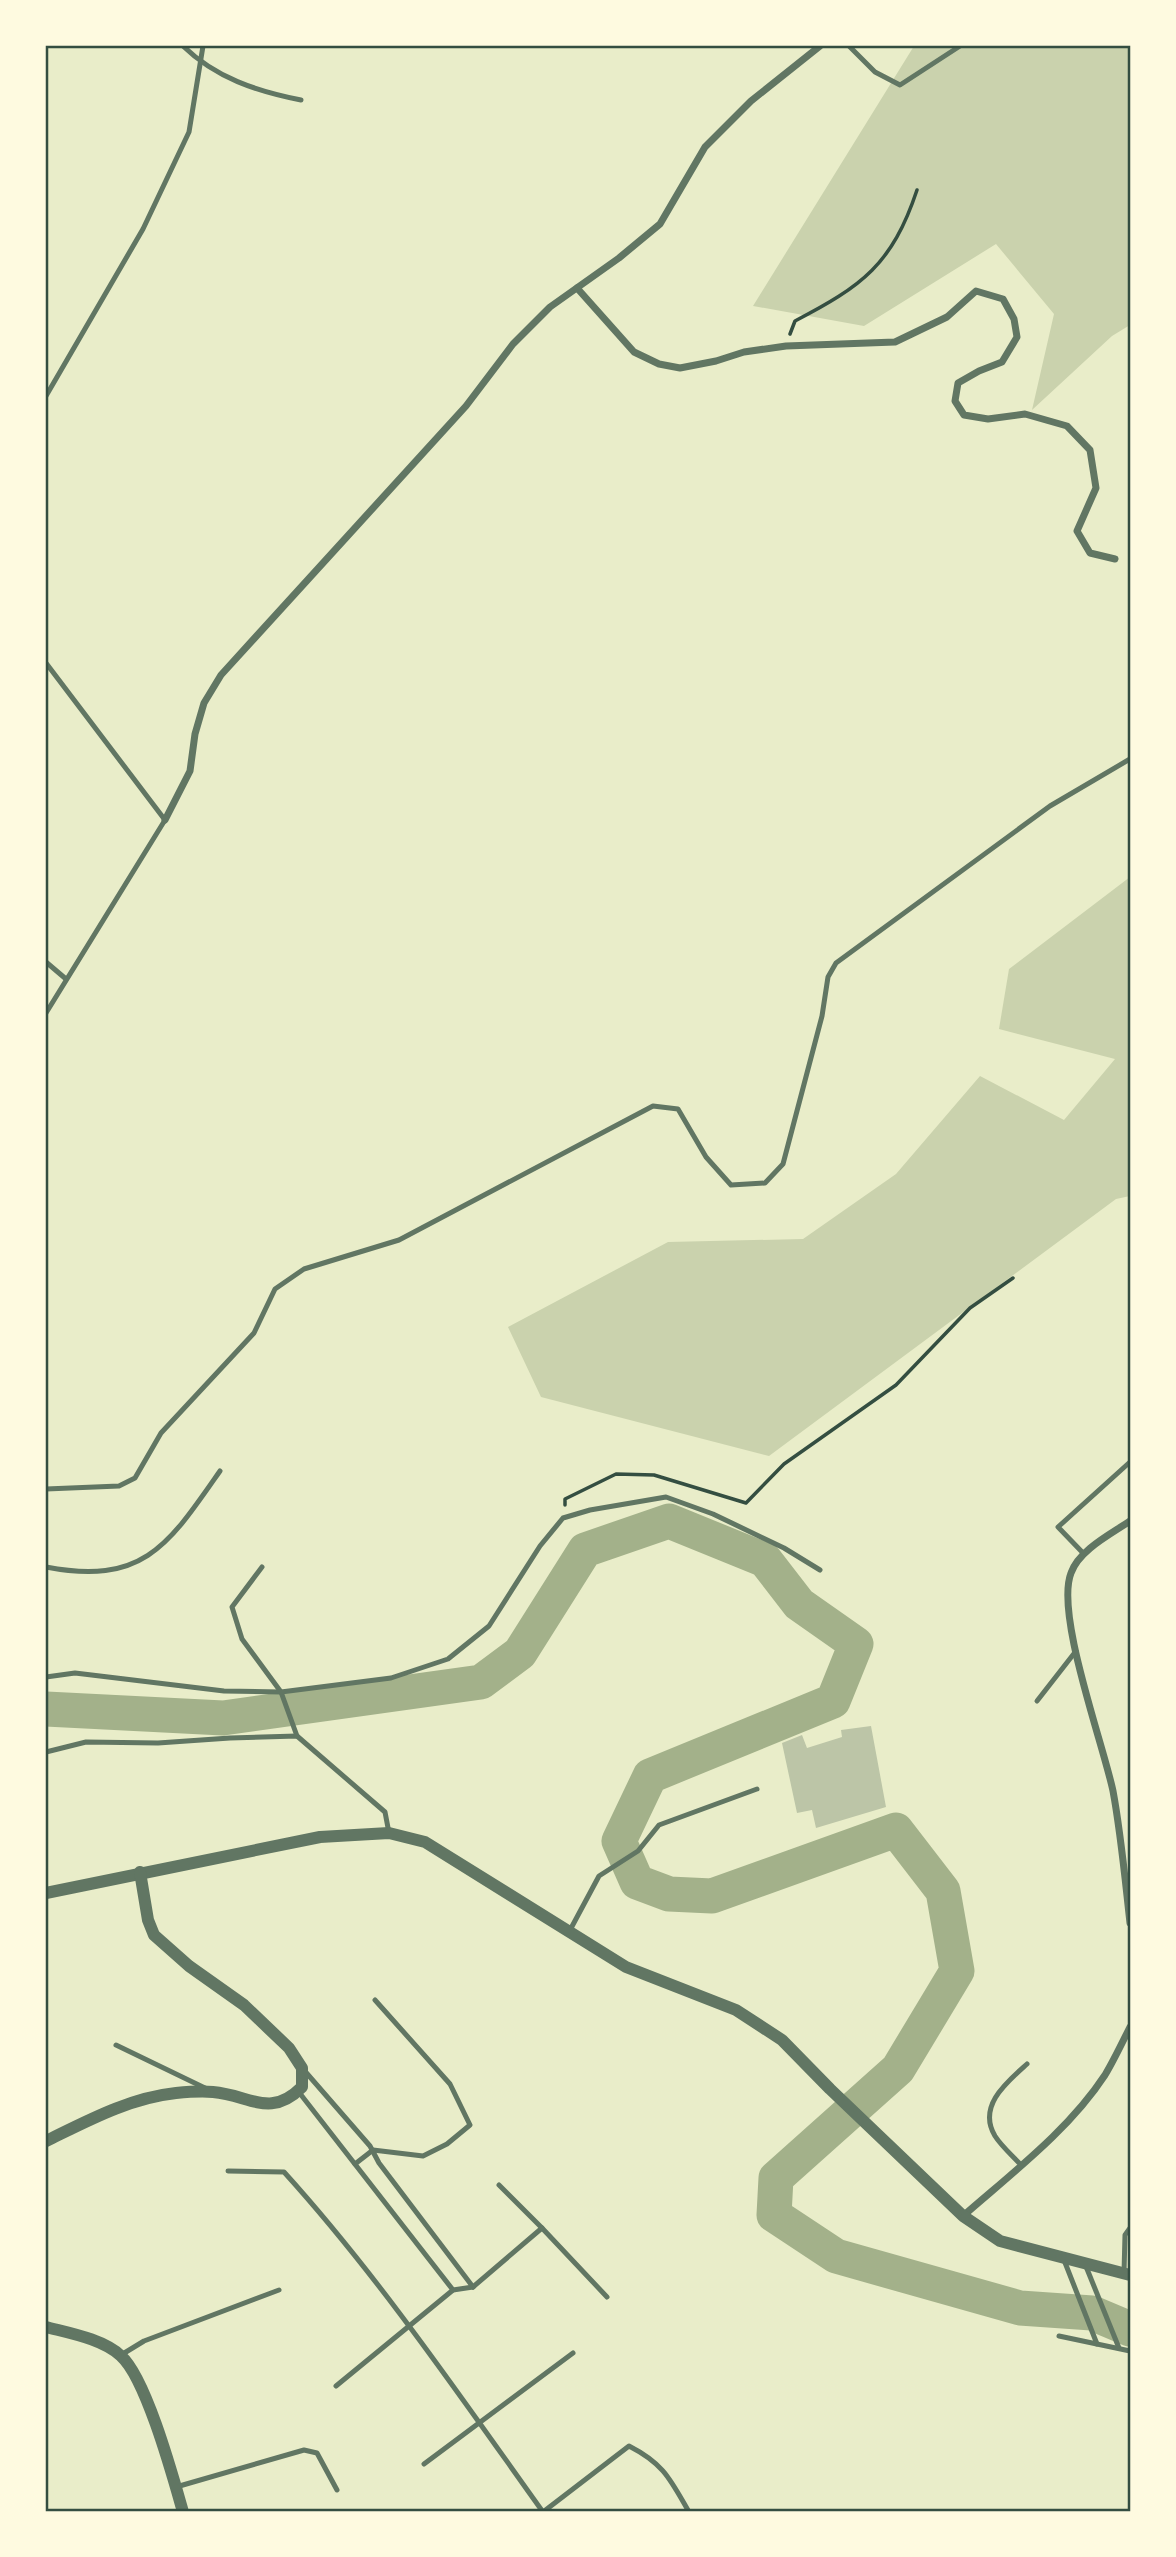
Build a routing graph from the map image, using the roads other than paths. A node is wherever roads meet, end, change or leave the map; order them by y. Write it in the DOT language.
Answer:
graph roads {
  1 [pos="183,46"];
  2 [pos="203,46"];
  3 [pos="820,46"];
  4 [pos="849,46"];
  5 [pos="960,46"];
  6 [pos="200,63"];
  7 [pos="300,100"];
  8 [pos="578,288"];
  9 [pos="46,396"];
  10 [pos="1115,559"];
  11 [pos="46,663"];
  12 [pos="1130,759"];
  13 [pos="165,820"];
  14 [pos="46,962"];
  15 [pos="66,979"];
  16 [pos="46,1013"];
  17 [pos="1130,1462"];
  18 [pos="220,1471"];
  19 [pos="46,1489"];
  20 [pos="1130,1521"];
  21 [pos="1084,1554"];
  22 [pos="46,1567"];
  23 [pos="262,1567"];
  24 [pos="820,1570"];
  25 [pos="1076,1651"];
  26 [pos="46,1677"];
  27 [pos="281,1692"];
  28 [pos="1037,1701"];
  29 [pos="297,1736"];
  30 [pos="46,1752"];
  31 [pos="757,1789"];
  32 [pos="389,1833"];
  33 [pos="140,1872"];
  34 [pos="46,1893"];
  35 [pos="1130,1923"];
  36 [pos="568,1933"];
  37 [pos="375,2000"];
  38 [pos="1130,2027"];
  39 [pos="116,2045"];
  40 [pos="1027,2064"];
  41 [pos="302,2068"];
  42 [pos="298,2091"];
  43 [pos="214,2092"];
  44 [pos="46,2141"];
  45 [pos="373,2150"];
  46 [pos="355,2164"];
  47 [pos="1021,2165"];
  48 [pos="228,2171"];
  49 [pos="499,2185"];
  50 [pos="962,2216"];
  51 [pos="542,2228"];
  52 [pos="1130,2228"];
  53 [pos="1063,2258"];
  54 [pos="1084,2263"];
  55 [pos="1127,2274"];
  56 [pos="473,2287"];
  57 [pos="279,2290"];
  58 [pos="453,2290"];
  59 [pos="607,2297"];
  60 [pos="46,2327"];
  61 [pos="408,2328"];
  62 [pos="1059,2336"];
  63 [pos="1097,2344"];
  64 [pos="1119,2348"];
  65 [pos="1130,2351"];
  66 [pos="573,2353"];
  67 [pos="121,2355"];
  68 [pos="336,2386"];
  69 [pos="479,2422"];
  70 [pos="424,2464"];
  71 [pos="176,2487"];
  72 [pos="337,2490"];
  73 [pos="183,2511"];
  74 [pos="543,2511"];
  75 [pos="689,2511"];
  1 -- 6 [label="lane"];
  2 -- 6 [label="lane"];
  3 -- 8 [label="street"];
  4 -- 5 [label="lane"];
  6 -- 7 [label="lane"];
  6 -- 9 [label="lane"];
  8 -- 10 [label="street"];
  8 -- 13 [label="street"];
  11 -- 13 [label="lane"];
  12 -- 19 [label="lane"];
  13 -- 15 [label="lane"];
  14 -- 15 [label="lane"];
  15 -- 16 [label="lane"];
  17 -- 21 [label="lane"];
  18 -- 22 [label="lane"];
  20 -- 21 [label="street"];
  21 -- 25 [label="street"];
  23 -- 27 [label="lane"];
  24 -- 27 [label="lane"];
  25 -- 28 [label="lane"];
  25 -- 35 [label="street"];
  26 -- 27 [label="lane"];
  27 -- 29 [label="lane"];
  29 -- 30 [label="lane"];
  29 -- 32 [label="lane"];
  31 -- 36 [label="lane"];
  32 -- 33 [label="street"];
  32 -- 36 [label="street"];
  33 -- 34 [label="street"];
  33 -- 41 [label="street"];
  36 -- 50 [label="street"];
  37 -- 45 [label="lane"];
  38 -- 47 [label="street"];
  39 -- 43 [label="lane"];
  40 -- 47 [label="lane"];
  41 -- 42 [label="street"];
  41 -- 45 [label="lane"];
  42 -- 43 [label="street"];
  42 -- 46 [label="lane"];
  43 -- 44 [label="street"];
  45 -- 46 [label="lane"];
  45 -- 56 [label="lane"];
  46 -- 58 [label="lane"];
  47 -- 50 [label="street"];
  48 -- 61 [label="lane"];
  49 -- 51 [label="lane"];
  50 -- 53 [label="street"];
  51 -- 56 [label="lane"];
  51 -- 59 [label="lane"];
  52 -- 55 [label="lane"];
  53 -- 54 [label="street"];
  53 -- 63 [label="lane"];
  54 -- 55 [label="street"];
  54 -- 64 [label="lane"];
  56 -- 58 [label="lane"];
  57 -- 67 [label="lane"];
  58 -- 61 [label="lane"];
  60 -- 67 [label="street"];
  61 -- 68 [label="lane"];
  61 -- 69 [label="lane"];
  62 -- 63 [label="lane"];
  63 -- 64 [label="lane"];
  64 -- 65 [label="lane"];
  66 -- 69 [label="lane"];
  67 -- 71 [label="street"];
  69 -- 70 [label="lane"];
  69 -- 74 [label="lane"];
  71 -- 72 [label="lane"];
  71 -- 73 [label="street"];
  74 -- 75 [label="lane"];
}
